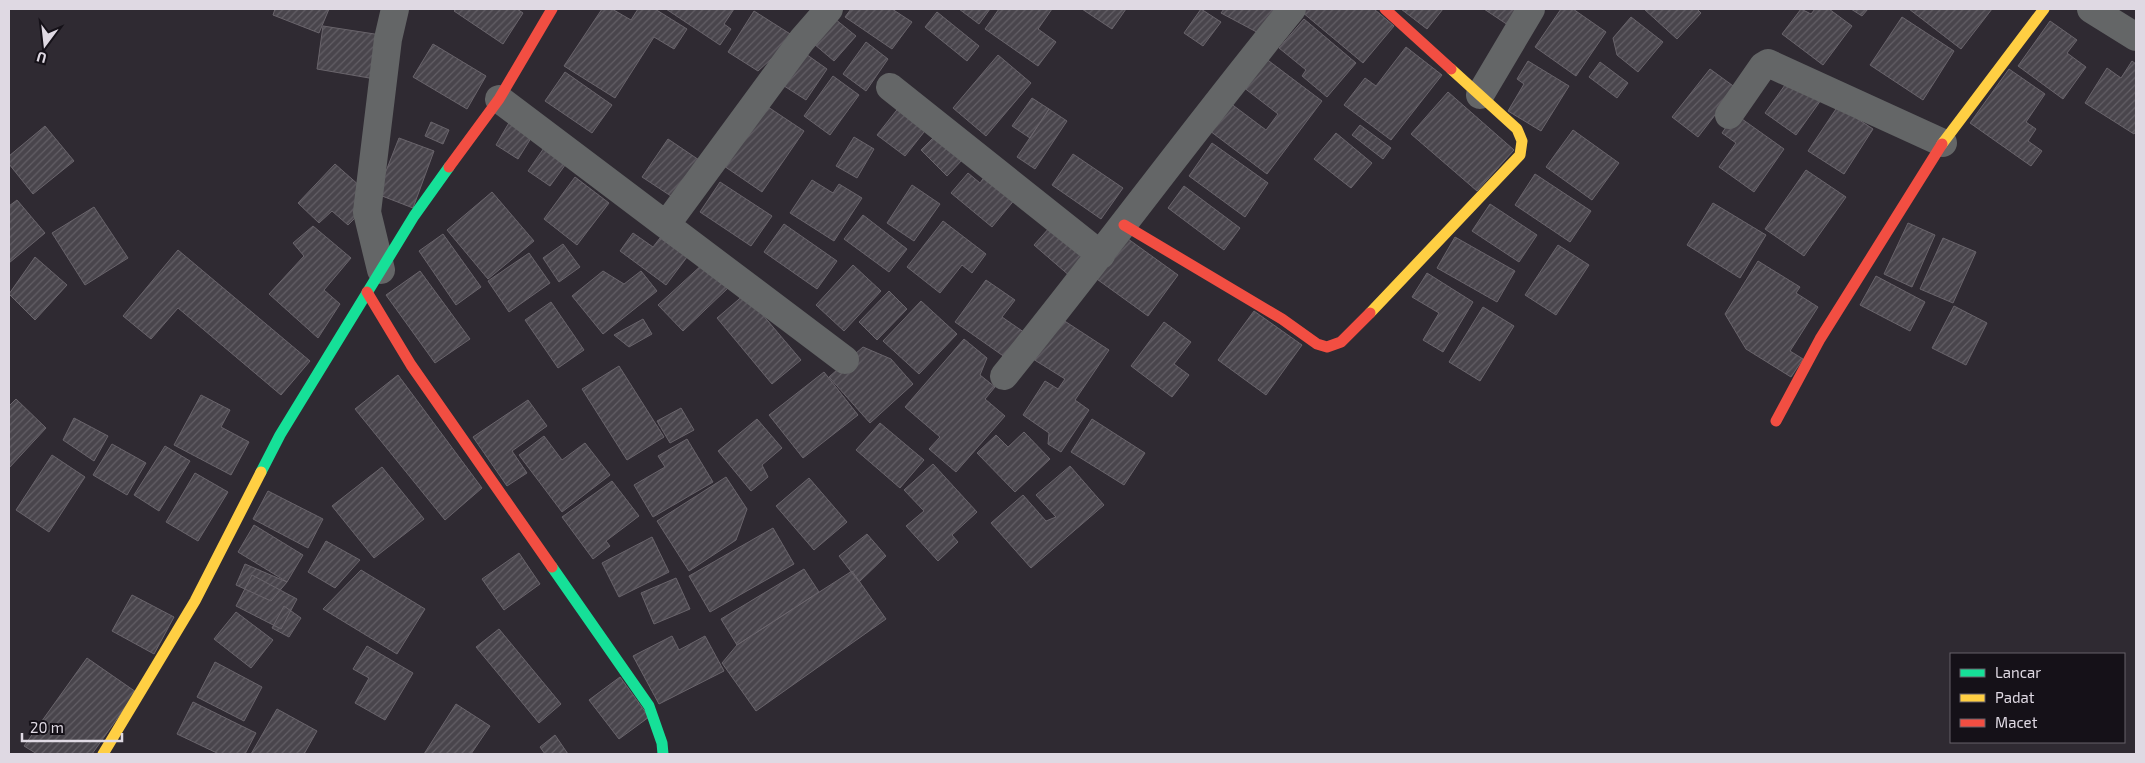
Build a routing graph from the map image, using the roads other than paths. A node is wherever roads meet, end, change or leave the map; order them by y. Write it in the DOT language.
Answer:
graph roads {
  1 [pos="396,9"];
  2 [pos="552,9"];
  3 [pos="829,9"];
  4 [pos="1292,9"];
  5 [pos="1385,9"];
  6 [pos="1531,9"];
  7 [pos="2044,9"];
  8 [pos="2091,9"];
  9 [pos="2136,37"];
  10 [pos="890,87"];
  11 [pos="1480,95"];
  12 [pos="499,99"];
  13 [pos="1729,115"];
  14 [pos="1943,143"];
  15 [pos="666,225"];
  16 [pos="1124,226"];
  17 [pos="1101,255"];
  18 [pos="374,281"];
  19 [pos="845,360"];
  20 [pos="1004,376"];
  21 [pos="1776,422"];
  22 [pos="103,754"];
  23 [pos="664,754"];
  1 -- 18 [label="street"];
  2 -- 12 [label="street"];
  3 -- 15 [label="street"];
  4 -- 16 [label="street"];
  5 -- 11 [label="street"];
  6 -- 11 [label="street"];
  7 -- 14 [label="street"];
  8 -- 9 [label="street"];
  10 -- 17 [label="street"];
  11 -- 16 [label="street"];
  12 -- 15 [label="street"];
  12 -- 18 [label="street"];
  13 -- 14 [label="street"];
  14 -- 21 [label="street"];
  15 -- 19 [label="street"];
  16 -- 17 [label="street"];
  17 -- 20 [label="street"];
  18 -- 22 [label="street"];
  18 -- 23 [label="street"];
}
